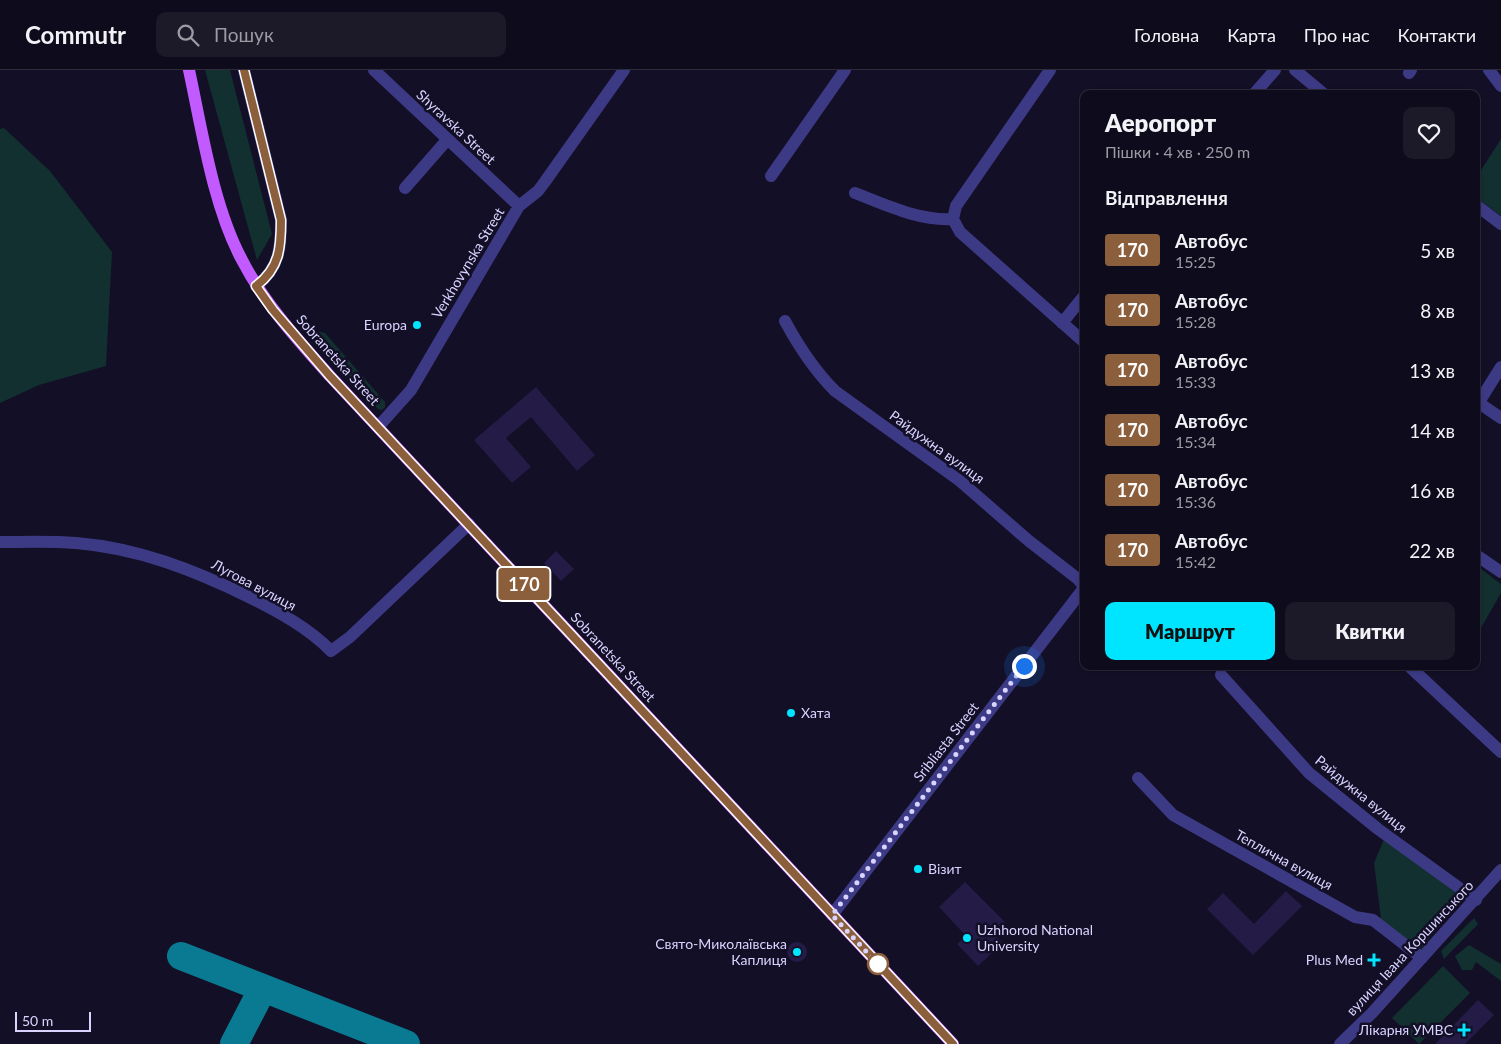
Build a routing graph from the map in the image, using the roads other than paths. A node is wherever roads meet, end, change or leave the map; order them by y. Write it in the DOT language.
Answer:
graph roads {
  1 [pos="190,70"];
  2 [pos="244,70"];
  3 [pos="374,70"];
  4 [pos="624,70"];
  5 [pos="845,70"];
  6 [pos="1050,70"];
  7 [pos="1275,70"];
  8 [pos="1295,70"];
  9 [pos="1490,70"];
  10 [pos="1501,86"];
  11 [pos="1258,90"];
  12 [pos="1319,90"];
  13 [pos="447,140"];
  14 [pos="771,176"];
  15 [pos="405,188"];
  16 [pos="855,193"];
  17 [pos="519,206"];
  18 [pos="1480,208"];
  19 [pos="953,219"];
  20 [pos="1501,224"];
  21 [pos="256,286"];
  22 [pos="1080,301"];
  23 [pos="785,321"];
  24 [pos="1062,323"];
  25 [pos="1080,339"];
  26 [pos="1501,367"];
  27 [pos="1480,398"];
  28 [pos="1480,402"];
  29 [pos="1501,418"];
  30 [pos="378,427"];
  31 [pos="468,524"];
  32 [pos="0,542"];
  33 [pos="1480,558"];
  34 [pos="1501,572"];
  35 [pos="1080,582"];
  36 [pos="1080,593"];
  37 [pos="1413,670"];
  38 [pos="1221,675"];
  39 [pos="1501,752"];
  40 [pos="1138,778"];
  41 [pos="1501,870"];
  42 [pos="1476,900"];
  43 [pos="832,915"];
  44 [pos="1422,958"];
  45 [pos="953,1044"];
  46 [pos="1340,1044"];
  1 -- 21 [label="main road, Sobranetska Street"];
  2 -- 21 [label="street"];
  3 -- 13 [label="street, Shyravska Street"];
  4 -- 17 [label="street, Verkhovynska Street"];
  5 -- 14 [label="street"];
  6 -- 19 [label="street"];
  7 -- 11 [label="street"];
  8 -- 12 [label="street"];
  9 -- 10 [label="street"];
  13 -- 15 [label="street"];
  13 -- 17 [label="street, Shyravska Street"];
  16 -- 19 [label="street"];
  17 -- 30 [label="street, Verkhovynska Street"];
  18 -- 20 [label="street"];
  19 -- 24 [label="street"];
  21 -- 30 [label="main road, Sobranetska Street"];
  22 -- 24 [label="street"];
  23 -- 35 [label="street, Райдужна вулиця"];
  24 -- 25 [label="street"];
  26 -- 27 [label="street"];
  28 -- 29 [label="street"];
  30 -- 31 [label="main road, Sobranetska Street"];
  31 -- 32 [label="street, Лугова вулиця"];
  31 -- 43 [label="main road, Sobranetska Street"];
  33 -- 34 [label="street"];
  36 -- 43 [label="street, Sribliasta Street"];
  37 -- 39 [label="street"];
  38 -- 42 [label="street, Райдужна вулиця"];
  40 -- 44 [label="street, Теплична вулиця"];
  41 -- 42 [label="street, вулиця Івана Коршинського"];
  42 -- 44 [label="street, вулиця Івана Коршинського"];
  43 -- 45 [label="main road, Sobranetska Street"];
  44 -- 46 [label="street, вулиця Івана Коршинського"];
}
